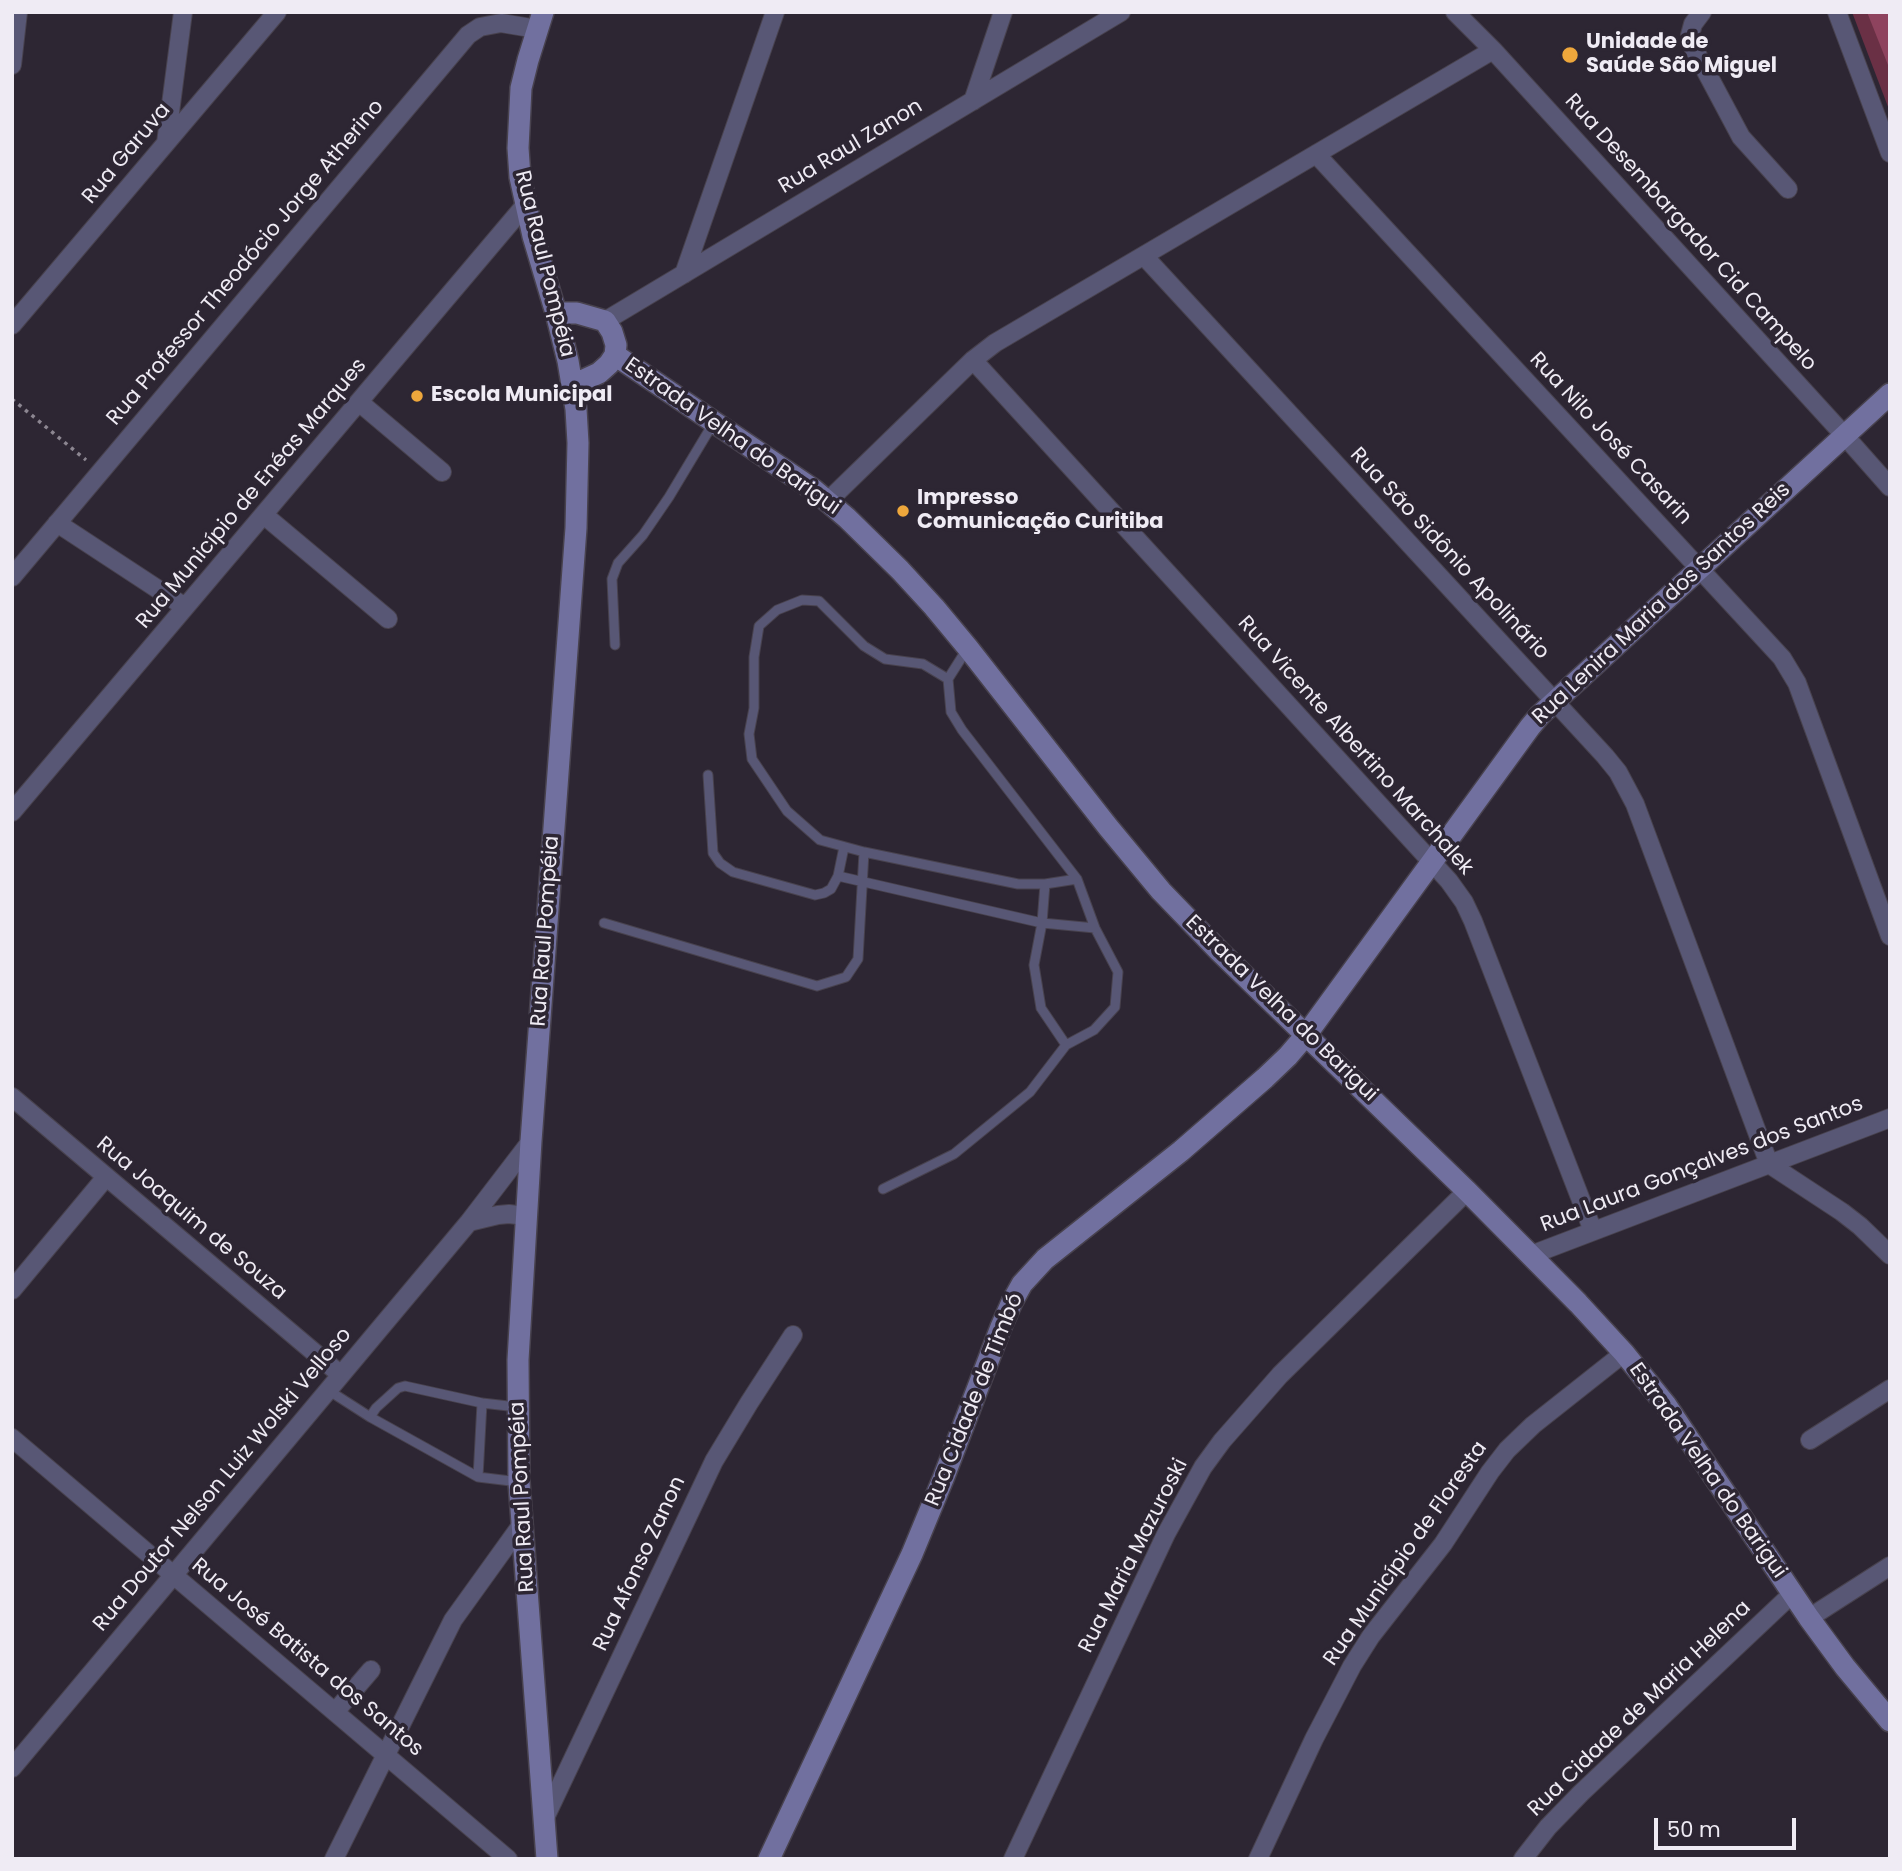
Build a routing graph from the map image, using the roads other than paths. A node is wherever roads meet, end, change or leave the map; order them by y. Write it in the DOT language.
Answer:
graph roads {
  1 [pos="19,12"];
  2 [pos="183,12"];
  3 [pos="277,12"];
  4 [pos="775,12"];
  5 [pos="1003,12"];
  6 [pos="1121,12"];
  7 [pos="1455,12"];
  8 [pos="1702,12"];
  9 [pos="1838,12"];
  10 [pos="493,18"];
  11 [pos="540,21"];
  12 [pos="1493,50"];
  13 [pos="12,65"];
  14 [pos="973,101"];
  15 [pos="166,143"];
  16 [pos="1890,153"];
  17 [pos="1315,154"];
  18 [pos="1788,189"];
  19 [pos="526,204"];
  20 [pos="1144,256"];
  21 [pos="684,274"];
  22 [pos="556,313"];
  23 [pos="605,321"];
  24 [pos="12,325"];
  25 [pos="615,355"];
  26 [pos="973,360"];
  27 [pos="573,385"];
  28 [pos="1890,394"];
  29 [pos="359,402"];
  30 [pos="714,422"];
  31 [pos="1844,435"];
  32 [pos="442,472"];
  33 [pos="1890,487"];
  34 [pos="828,501"];
  35 [pos="264,515"];
  36 [pos="57,523"];
  37 [pos="1699,569"];
  38 [pos="12,577"];
  39 [pos="186,607"];
  40 [pos="388,619"];
  41 [pos="615,645"];
  42 [pos="968,648"];
  43 [pos="948,679"];
  44 [pos="1554,701"];
  45 [pos="708,775"];
  46 [pos="12,813"];
  47 [pos="844,847"];
  48 [pos="864,852"];
  49 [pos="1432,862"];
  50 [pos="838,876"];
  51 [pos="1077,879"];
  52 [pos="862,881"];
  53 [pos="1045,884"];
  54 [pos="604,923"];
  55 [pos="1042,923"];
  56 [pos="1095,928"];
  57 [pos="1890,936"];
  58 [pos="1306,1035"];
  59 [pos="1066,1045"];
  60 [pos="12,1097"];
  61 [pos="1890,1118"];
  62 [pos="531,1141"];
  63 [pos="1769,1164"];
  64 [pos="106,1177"];
  65 [pos="883,1189"];
  66 [pos="1467,1191"];
  67 [pos="526,1216"];
  68 [pos="469,1222"];
  69 [pos="1593,1231"];
  70 [pos="1531,1255"];
  71 [pos="1890,1255"];
  72 [pos="12,1290"];
  73 [pos="793,1335"];
  74 [pos="1624,1353"];
  75 [pos="341,1375"];
  76 [pos="1890,1389"];
  77 [pos="328,1390"];
  78 [pos="482,1403"];
  79 [pos="517,1407"];
  80 [pos="370,1417"];
  81 [pos="12,1438"];
  82 [pos="1810,1440"];
  83 [pos="478,1477"];
  84 [pos="519,1482"];
  85 [pos="522,1524"];
  86 [pos="1890,1566"];
  87 [pos="173,1575"];
  88 [pos="1792,1594"];
  89 [pos="1809,1618"];
  90 [pos="371,1670"];
  91 [pos="335,1712"];
  92 [pos="1890,1721"];
  93 [pos="384,1754"];
  94 [pos="12,1768"];
  95 [pos="544,1820"];
  96 [pos="334,1859"];
  97 [pos="508,1859"];
  98 [pos="547,1859"];
  99 [pos="768,1859"];
  100 [pos="1013,1859"];
  101 [pos="1258,1859"];
  102 [pos="1523,1859"];
  1 -- 13 [label="street"];
  2 -- 15 [label="street"];
  3 -- 15 [label="street, Rua Garuva"];
  4 -- 21 [label="street"];
  5 -- 14 [label="street"];
  6 -- 14 [label="street, Rua Raul Zanon"];
  7 -- 12 [label="street, Rua Desembargador Cid Campelo"];
  8 -- 18 [label="street"];
  9 -- 16 [label="street"];
  10 -- 11 [label="street, Rua Professor Theodócio Jorge Atherino"];
  10 -- 36 [label="street, Rua Professor Theodócio Jorge Atherino"];
  11 -- 19 [label="main road, Rua Raul Pompéia"];
  12 -- 17 [label="street"];
  12 -- 31 [label="street, Rua Desembargador Cid Campelo"];
  14 -- 21 [label="street, Rua Raul Zanon"];
  15 -- 24 [label="street, Rua Garuva"];
  17 -- 20 [label="street"];
  17 -- 37 [label="street, Rua Nilo José Casarin"];
  19 -- 22 [label="main road, Rua Raul Pompéia"];
  19 -- 29 [label="street, Rua Município de Enéas Marques"];
  20 -- 26 [label="street"];
  20 -- 44 [label="street, Rua São Sidônio Apolinário"];
  21 -- 23 [label="street, Rua Raul Zanon"];
  22 -- 23 [label="main road"];
  22 -- 27 [label="main road, Rua Raul Pompéia"];
  23 -- 25 [label="main road"];
  25 -- 27 [label="main road"];
  25 -- 30 [label="main road, Estrada Velha do Barigui"];
  26 -- 34 [label="street"];
  26 -- 49 [label="street, Rua Vicente Albertino Marchalek"];
  27 -- 62 [label="main road, Rua Raul Pompéia"];
  28 -- 31 [label="main road, Rua Lenira Maria dos Santos Reis"];
  29 -- 32 [label="street"];
  29 -- 35 [label="street, Rua Município de Enéas Marques"];
  30 -- 34 [label="main road, Estrada Velha do Barigui"];
  30 -- 41 [label="lane"];
  31 -- 33 [label="street, Rua Desembargador Cid Campelo"];
  31 -- 37 [label="main road, Rua Lenira Maria dos Santos Reis"];
  34 -- 42 [label="main road, Estrada Velha do Barigui"];
  35 -- 39 [label="street, Rua Município de Enéas Marques"];
  35 -- 40 [label="street"];
  36 -- 38 [label="street, Rua Professor Theodócio Jorge Atherino"];
  36 -- 39 [label="street"];
  37 -- 44 [label="main road, Rua Lenira Maria dos Santos Reis"];
  37 -- 57 [label="street, Rua Nilo José Casarin"];
  39 -- 46 [label="street, Rua Município de Enéas Marques"];
  42 -- 43 [label="lane"];
  42 -- 58 [label="main road, Estrada Velha do Barigui"];
  43 -- 47 [label="lane"];
  43 -- 51 [label="lane"];
  44 -- 49 [label="main road, Rua Lenira Maria dos Santos Reis"];
  44 -- 63 [label="street, Rua São Sidônio Apolinário"];
  45 -- 50 [label="lane"];
  47 -- 48 [label="lane"];
  47 -- 50 [label="lane"];
  48 -- 52 [label="lane"];
  48 -- 53 [label="lane"];
  49 -- 58 [label="main road, Rua Lenira Maria dos Santos Reis"];
  49 -- 69 [label="street, Rua Vicente Albertino Marchalek"];
  50 -- 52 [label="lane"];
  51 -- 53 [label="lane"];
  51 -- 56 [label="lane"];
  52 -- 54 [label="lane"];
  52 -- 55 [label="lane"];
  53 -- 55 [label="lane"];
  55 -- 56 [label="lane"];
  55 -- 59 [label="lane"];
  56 -- 59 [label="lane"];
  58 -- 66 [label="main road, Estrada Velha do Barigui"];
  58 -- 99 [label="main road, Rua Cidade de Timbó"];
  59 -- 65 [label="lane"];
  60 -- 64 [label="street, Rua Joaquim de Souza"];
  61 -- 63 [label="street, Rua Laura Gonçalves dos Santos"];
  62 -- 67 [label="main road, Rua Raul Pompéia"];
  62 -- 68 [label="street, Rua Doutor Nelson Luiz Wolski Velloso"];
  63 -- 69 [label="street, Rua Laura Gonçalves dos Santos"];
  63 -- 71 [label="street"];
  64 -- 72 [label="street"];
  64 -- 75 [label="street, Rua Joaquim de Souza"];
  66 -- 70 [label="main road, Estrada Velha do Barigui"];
  66 -- 100 [label="street, Rua Maria Mazuroski"];
  67 -- 68 [label="street"];
  67 -- 79 [label="main road, Rua Raul Pompéia"];
  68 -- 75 [label="street, Rua Doutor Nelson Luiz Wolski Velloso"];
  69 -- 70 [label="street, Rua Laura Gonçalves dos Santos"];
  70 -- 74 [label="main road, Estrada Velha do Barigui"];
  73 -- 95 [label="street, Rua Afonso Zanon"];
  74 -- 88 [label="main road, Estrada Velha do Barigui"];
  74 -- 101 [label="street, Rua Município de Floresta"];
  75 -- 77 [label="street, Rua Doutor Nelson Luiz Wolski Velloso"];
  76 -- 82 [label="street"];
  77 -- 80 [label="lane"];
  77 -- 87 [label="street, Rua Doutor Nelson Luiz Wolski Velloso"];
  78 -- 79 [label="lane"];
  78 -- 80 [label="lane"];
  78 -- 83 [label="lane"];
  79 -- 84 [label="main road, Rua Raul Pompéia"];
  80 -- 83 [label="lane"];
  81 -- 87 [label="street, Rua José Batista dos Santos"];
  83 -- 84 [label="lane"];
  84 -- 85 [label="main road, Rua Raul Pompéia"];
  85 -- 93 [label="street"];
  85 -- 95 [label="main road, Rua Raul Pompéia"];
  86 -- 89 [label="street"];
  87 -- 91 [label="street, Rua José Batista dos Santos"];
  87 -- 94 [label="street, Rua Doutor Nelson Luiz Wolski Velloso"];
  88 -- 89 [label="main road, Estrada Velha do Barigui"];
  88 -- 102 [label="street, Rua Cidade de Maria Helena"];
  89 -- 92 [label="main road, Estrada Velha do Barigui"];
  90 -- 91 [label="street"];
  91 -- 93 [label="street, Rua José Batista dos Santos"];
  93 -- 96 [label="street"];
  93 -- 97 [label="street, Rua José Batista dos Santos"];
  95 -- 98 [label="main road, Rua Raul Pompéia"];
}
